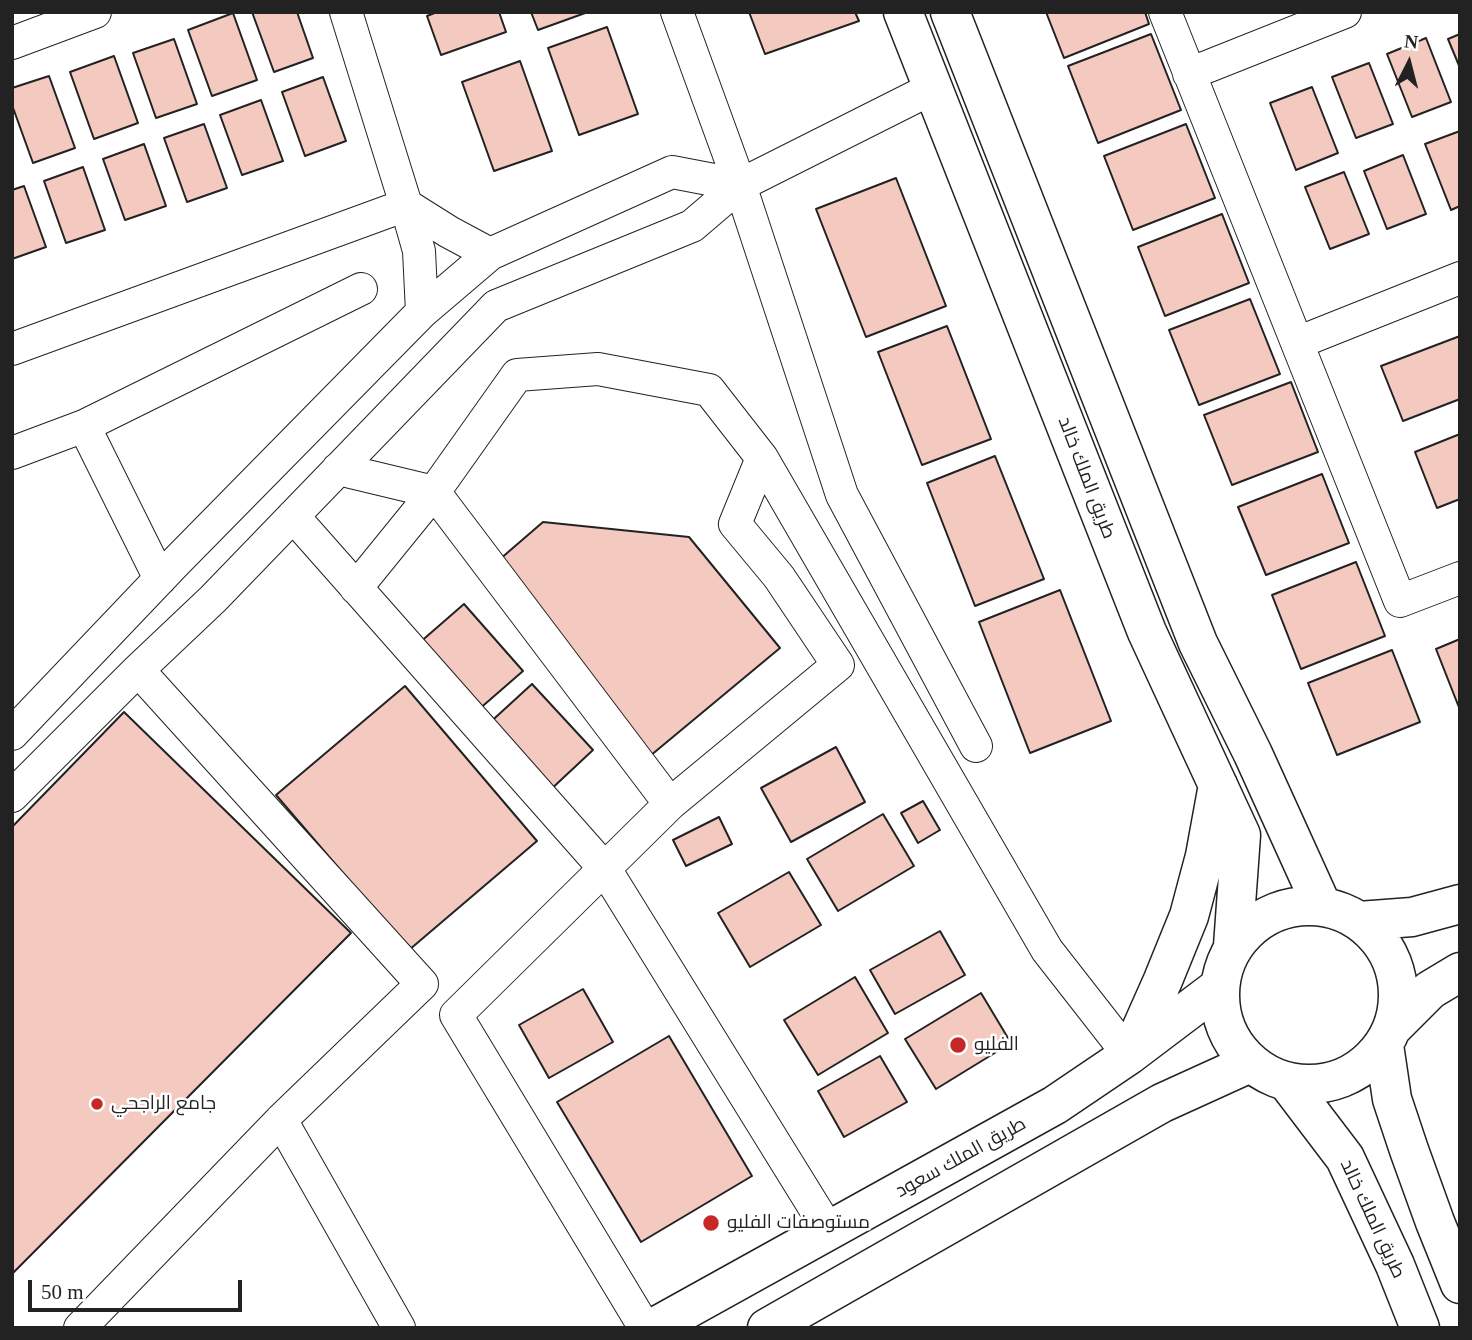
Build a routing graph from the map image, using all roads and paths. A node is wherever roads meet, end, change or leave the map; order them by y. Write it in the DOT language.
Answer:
graph roads {
  1 [pos="95,12"];
  2 [pos="346,12"];
  3 [pos="677,12"];
  4 [pos="903,12"];
  5 [pos="950,12"];
  6 [pos="1165,12"];
  7 [pos="1345,12"];
  8 [pos="12,43"];
  9 [pos="1189,74"];
  10 [pos="933,89"];
  11 [pos="740,185"];
  12 [pos="406,205"];
  13 [pos="490,254"];
  14 [pos="1460,278"];
  15 [pos="361,289"];
  16 [pos="422,312"];
  17 [pos="1297,343"];
  18 [pos="12,349"];
  19 [pos="84,426"];
  20 [pos="12,453"];
  21 [pos="762,458"];
  22 [pos="338,469"];
  23 [pos="434,492"];
  24 [pos="293,516"];
  25 [pos="1460,578"];
  26 [pos="160,579"];
  27 [pos="356,588"];
  28 [pos="138,670"];
  29 [pos="12,734"];
  30 [pos="976,746"];
  31 [pos="1218,785"];
  32 [pos="12,796"];
  33 [pos="670,804"];
  34 [pos="1285,824"];
  35 [pos="1241,835"];
  36 [pos="605,869"];
  37 [pos="1460,904"];
  38 [pos="1322,906"];
  39 [pos="1359,921"];
  40 [pos="1233,946"];
  41 [pos="1460,972"];
  42 [pos="1219,987"];
  43 [pos="1388,1036"];
  44 [pos="1129,1055"];
  45 [pos="1250,1063"];
  46 [pos="1288,1083"];
  47 [pos="281,1120"];
  48 [pos="829,1231"];
  49 [pos="1460,1284"];
  50 [pos="80,1328"];
  51 [pos="399,1328"];
  52 [pos="645,1328"];
  53 [pos="653,1328"];
  54 [pos="767,1328"];
  55 [pos="1420,1328"];
  1 -- 8 [label="street"];
  2 -- 12 [label="street"];
  3 -- 11 [label="street"];
  4 -- 10 [label="main road, طريق الملك خالد"];
  5 -- 34 [label="main road"];
  6 -- 9 [label="street"];
  7 -- 9 [label="street"];
  9 -- 17 [label="street"];
  10 -- 11 [label="street"];
  10 -- 31 [label="main road, طريق الملك خالد"];
  11 -- 13 [label="street"];
  11 -- 22 [label="street"];
  11 -- 30 [label="street"];
  12 -- 13 [label="street"];
  12 -- 16 [label="street"];
  12 -- 18 [label="street"];
  13 -- 16 [label="street"];
  14 -- 17 [label="street"];
  15 -- 19 [label="street"];
  16 -- 26 [label="street"];
  17 -- 25 [label="street"];
  19 -- 20 [label="street"];
  19 -- 26 [label="street"];
  21 -- 23 [label="street"];
  21 -- 33 [label="street"];
  21 -- 44 [label="street"];
  22 -- 23 [label="street"];
  22 -- 24 [label="street"];
  23 -- 27 [label="street"];
  23 -- 33 [label="street"];
  24 -- 27 [label="street"];
  24 -- 28 [label="street"];
  26 -- 29 [label="street"];
  27 -- 36 [label="street"];
  28 -- 32 [label="street"];
  28 -- 47 [label="street"];
  31 -- 35 [label="main road, طريق الملك خالد"];
  31 -- 44 [label="main road"];
  33 -- 36 [label="street"];
  34 -- 35 [label="main road"];
  34 -- 38 [label="main road"];
  35 -- 40 [label="main road, طريق الملك خالد"];
  36 -- 48 [label="street"];
  36 -- 52 [label="street"];
  37 -- 39 [label="main road"];
  38 -- 39 [label="main road"];
  38 -- 40 [label="main road"];
  39 -- 43 [label="main road"];
  40 -- 42 [label="main road"];
  41 -- 43 [label="main road"];
  42 -- 44 [label="main road, طريق الملك سعود"];
  42 -- 45 [label="main road"];
  43 -- 46 [label="main road"];
  43 -- 49 [label="main road"];
  44 -- 48 [label="main road, طريق الملك سعود"];
  45 -- 46 [label="main road"];
  45 -- 54 [label="main road"];
  46 -- 55 [label="main road, طريق الملك خالد"];
  47 -- 50 [label="street"];
  47 -- 51 [label="street"];
  48 -- 53 [label="main road, طريق الملك سعود"];
}
